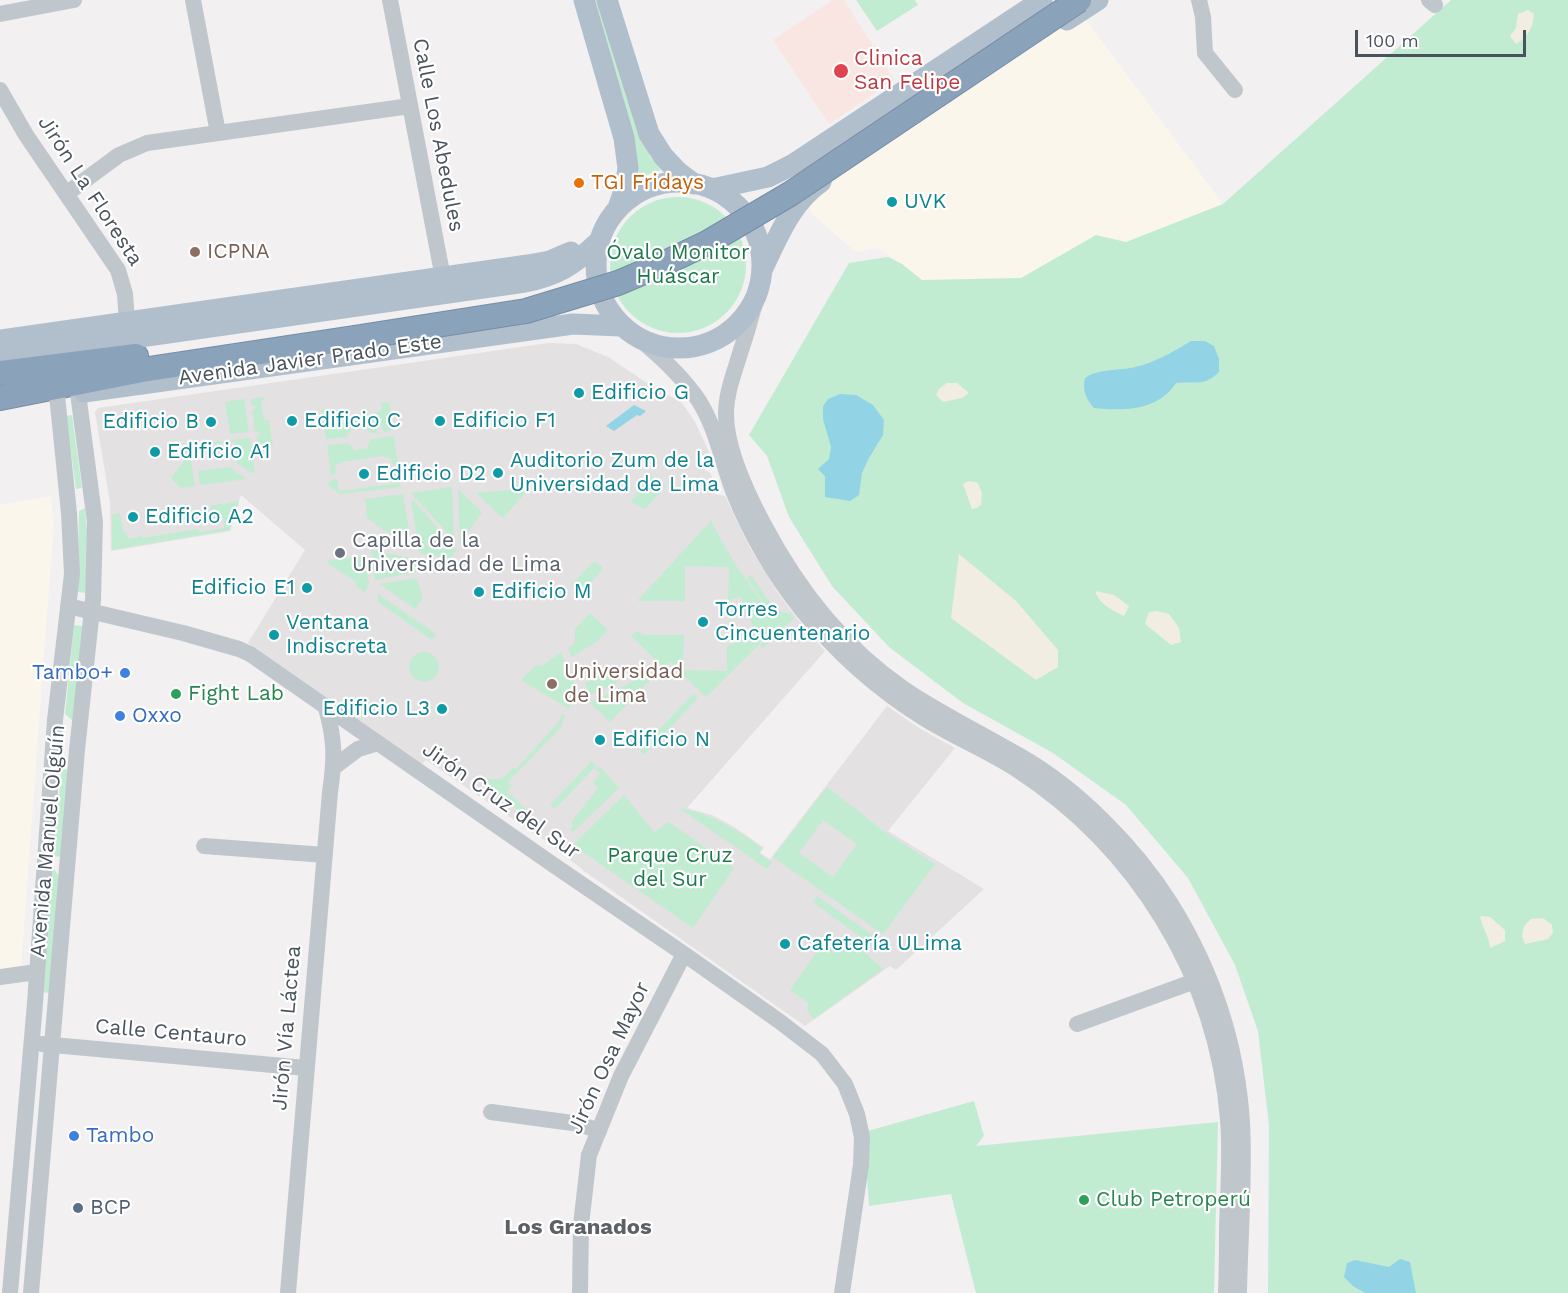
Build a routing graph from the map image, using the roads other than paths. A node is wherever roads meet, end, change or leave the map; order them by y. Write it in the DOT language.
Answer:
graph roads {
  1 [pos="74,0"];
  2 [pos="193,0"];
  3 [pos="390,0"];
  4 [pos="584,0"];
  5 [pos="608,0"];
  6 [pos="1042,0"];
  7 [pos="1054,0"];
  8 [pos="1079,0"];
  9 [pos="1098,0"];
  10 [pos="1199,0"];
  11 [pos="0,14"];
  12 [pos="0,90"];
  13 [pos="1236,90"];
  14 [pos="901,93"];
  15 [pos="410,106"];
  16 [pos="915,119"];
  17 [pos="218,133"];
  18 [pos="703,186"];
  19 [pos="66,194"];
  20 [pos="618,208"];
  21 [pos="599,241"];
  22 [pos="442,278"];
  23 [pos="760,281"];
  24 [pos="127,322"];
  25 [pos="353,332"];
  26 [pos="629,332"];
  27 [pos="0,340"];
  28 [pos="0,357"];
  29 [pos="0,373"];
  30 [pos="78,393"];
  31 [pos="57,395"];
  32 [pos="0,398"];
  33 [pos="0,403"];
  34 [pos="68,606"];
  35 [pos="93,611"];
  36 [pos="326,708"];
  37 [pos="378,743"];
  38 [pos="334,767"];
  39 [pos="204,846"];
  40 [pos="325,855"];
  41 [pos="684,954"];
  42 [pos="38,972"];
  43 [pos="0,977"];
  44 [pos="1195,981"];
  45 [pos="35,1003"];
  46 [pos="56,1004"];
  47 [pos="1077,1024"];
  48 [pos="32,1043"];
  49 [pos="53,1045"];
  50 [pos="306,1068"];
  51 [pos="491,1112"];
  52 [pos="599,1131"];
  53 [pos="10,1293"];
  54 [pos="31,1293"];
  55 [pos="288,1293"];
  56 [pos="580,1293"];
  57 [pos="842,1293"];
  58 [pos="1226,1293"];
  59 [pos="1239,1293"];
  1 -- 11 [label="street"];
  2 -- 17 [label="street"];
  3 -- 15 [label="street, Calle Los Abedules"];
  4 -- 20 [label="main road"];
  5 -- 18 [label="main road"];
  6 -- 14 [label="main road"];
  7 -- 25 [label="highway"];
  8 -- 25 [label="highway, bridge"];
  9 -- 16 [label="main road"];
  10 -- 13 [label="street"];
  12 -- 19 [label="street, Jirón La Floresta"];
  14 -- 16 [label="main road"];
  14 -- 18 [label="main road"];
  15 -- 17 [label="street"];
  15 -- 22 [label="street, Calle Los Abedules"];
  16 -- 23 [label="main road"];
  17 -- 19 [label="street"];
  18 -- 20 [label="main road"];
  18 -- 23 [label="main road"];
  19 -- 24 [label="street, Jirón La Floresta"];
  20 -- 21 [label="main road"];
  21 -- 22 [label="main road"];
  21 -- 26 [label="main road"];
  21 -- 28 [label="main road"];
  22 -- 24 [label="main road"];
  23 -- 26 [label="main road"];
  23 -- 59 [label="street"];
  24 -- 27 [label="main road"];
  25 -- 29 [label="highway"];
  25 -- 32 [label="highway"];
  26 -- 30 [label="main road, Avenida Javier Prado Este"];
  26 -- 44 [label="street"];
  30 -- 31 [label="main road, Avenida Javier Prado Este"];
  30 -- 35 [label="street, Avenida Manuel Olguín"];
  31 -- 33 [label="main road, Avenida Javier Prado Este"];
  31 -- 34 [label="street, Avenida Manuel Olguín"];
  34 -- 35 [label="street, Jirón Cruz del Sur"];
  34 -- 42 [label="street, Avenida Manuel Olguín"];
  35 -- 36 [label="street, Jirón Cruz del Sur"];
  35 -- 46 [label="street, Avenida Manuel Olguín"];
  36 -- 37 [label="street, Jirón Cruz del Sur"];
  36 -- 38 [label="street, Jirón Vía Láctea"];
  37 -- 38 [label="street"];
  37 -- 41 [label="street, Jirón Cruz del Sur"];
  38 -- 40 [label="street, Jirón Vía Láctea"];
  39 -- 40 [label="street"];
  40 -- 50 [label="street, Jirón Vía Láctea"];
  41 -- 52 [label="street, Jirón Osa Mayor"];
  41 -- 57 [label="street, Jirón Cruz del Sur"];
  42 -- 43 [label="street"];
  42 -- 45 [label="street, Avenida Manuel Olguín"];
  44 -- 47 [label="street"];
  44 -- 58 [label="street"];
  45 -- 46 [label="street"];
  45 -- 48 [label="street, Avenida Manuel Olguín"];
  46 -- 49 [label="street, Avenida Manuel Olguín"];
  48 -- 49 [label="street, Calle Centauro"];
  48 -- 53 [label="street, Avenida Manuel Olguín"];
  49 -- 50 [label="street, Calle Centauro"];
  49 -- 54 [label="street, Avenida Manuel Olguín"];
  50 -- 55 [label="street, Jirón Vía Láctea"];
  51 -- 52 [label="street"];
  52 -- 56 [label="street, Jirón Osa Mayor"];
}
